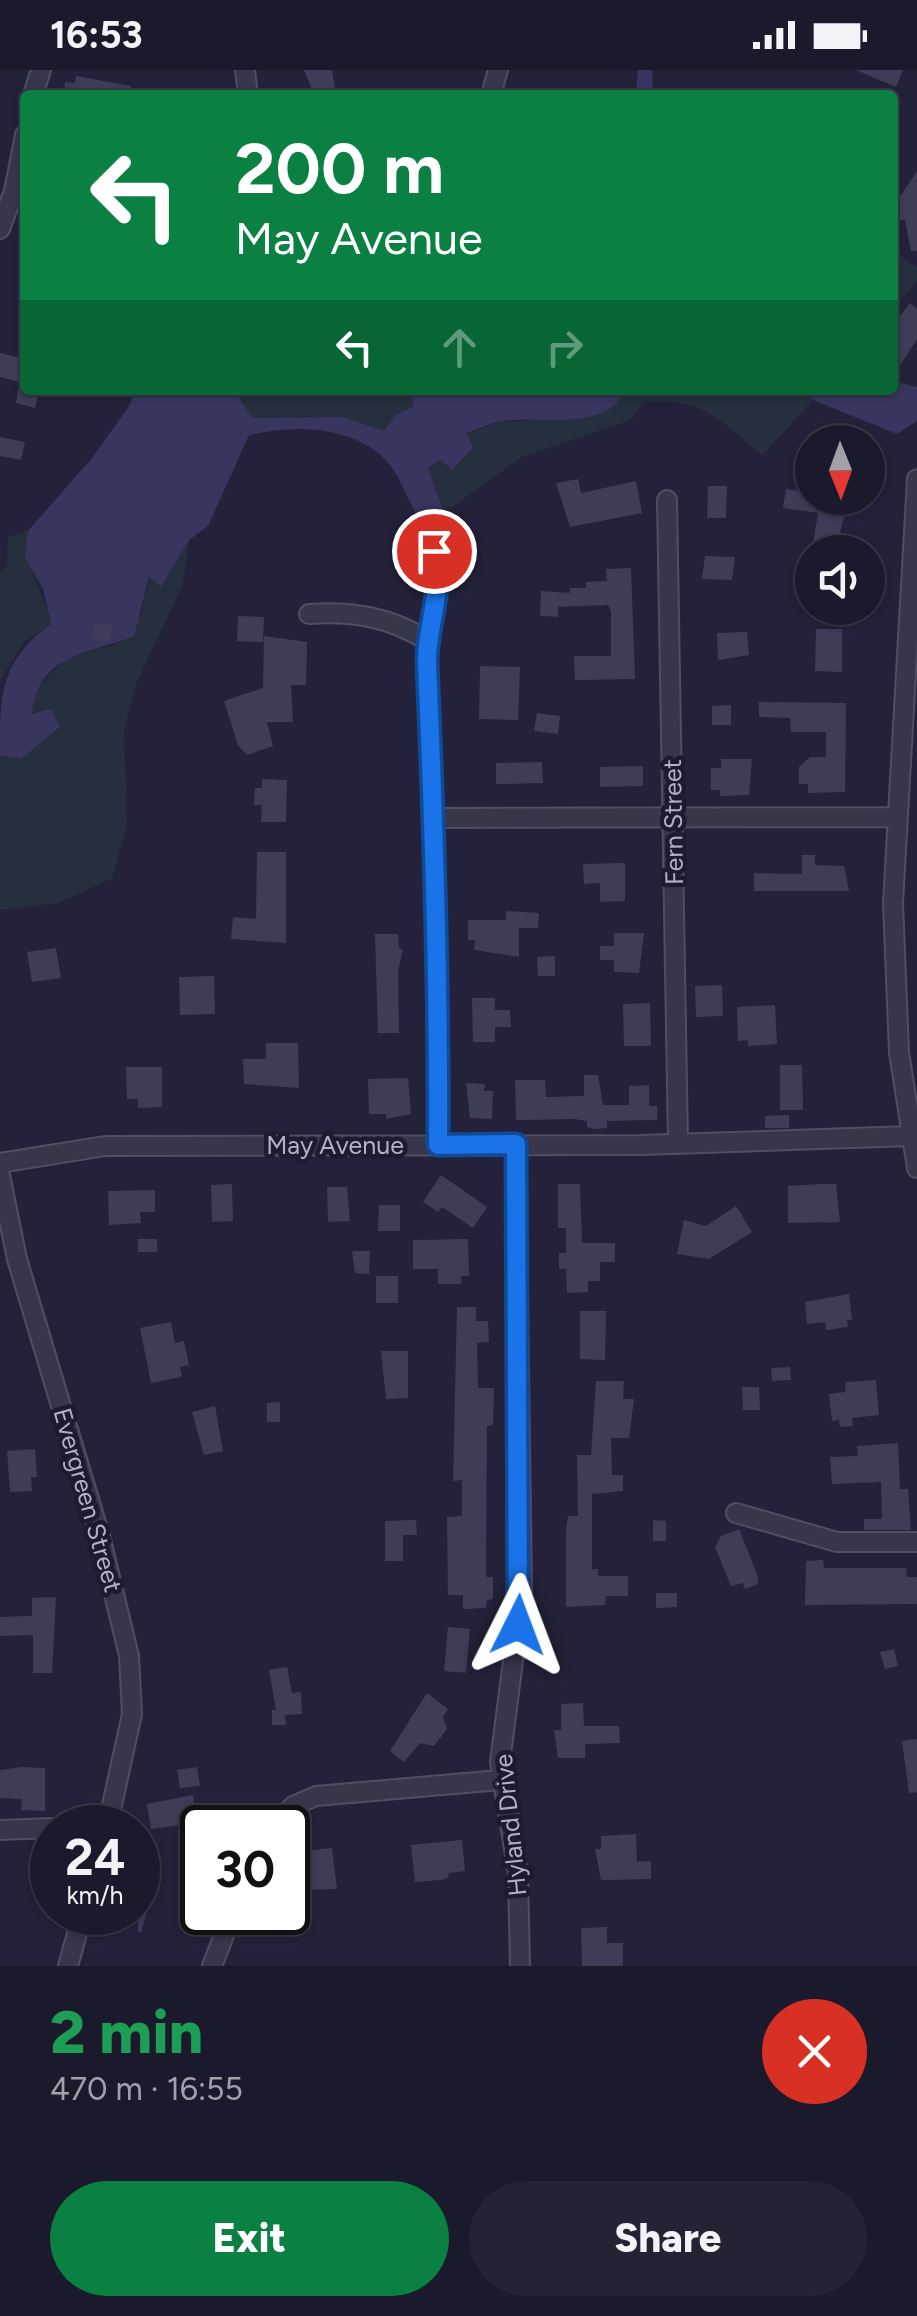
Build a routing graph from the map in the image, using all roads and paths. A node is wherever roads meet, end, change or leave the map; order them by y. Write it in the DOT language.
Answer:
graph roads {
  1 [pos="20,160"];
  2 [pos="0,230"];
  3 [pos="917,479"];
  4 [pos="667,500"];
  5 [pos="434,551"];
  6 [pos="310,614"];
  7 [pos="428,641"];
  8 [pos="674,817"];
  9 [pos="896,817"];
  10 [pos="436,818"];
  11 [pos="912,1136"];
  12 [pos="516,1144"];
  13 [pos="678,1144"];
  14 [pos="438,1145"];
  15 [pos="0,1162"];
  16 [pos="917,1168"];
  17 [pos="0,1175"];
  18 [pos="736,1514"];
  19 [pos="917,1542"];
  20 [pos="500,1780"];
  21 [pos="112,1805"];
  22 [pos="295,1805"];
  23 [pos="30,1829"];
  24 [pos="0,1830"];
  25 [pos="77,1935"];
  26 [pos="223,1935"];
  27 [pos="68,1966"];
  28 [pos="212,1966"];
  29 [pos="520,1966"];
  1 -- 2 [label="street"];
  3 -- 9 [label="street"];
  4 -- 8 [label="street, Fern Street"];
  5 -- 7 [label="street"];
  6 -- 7 [label="street"];
  7 -- 10 [label="street"];
  8 -- 9 [label="street"];
  8 -- 10 [label="street"];
  8 -- 13 [label="street, Fern Street"];
  9 -- 11 [label="street"];
  10 -- 14 [label="street"];
  11 -- 13 [label="street, May Avenue"];
  11 -- 16 [label="street"];
  12 -- 13 [label="street, May Avenue"];
  12 -- 14 [label="street, May Avenue"];
  12 -- 20 [label="street, Hyland Drive"];
  14 -- 15 [label="street, May Avenue"];
  17 -- 21 [label="street, Evergreen Street"];
  18 -- 19 [label="street"];
  20 -- 22 [label="street"];
  20 -- 29 [label="street, Hyland Drive"];
  23 -- 24 [label="street"];
  25 -- 27 [label="street"];
  26 -- 28 [label="street"];
}
